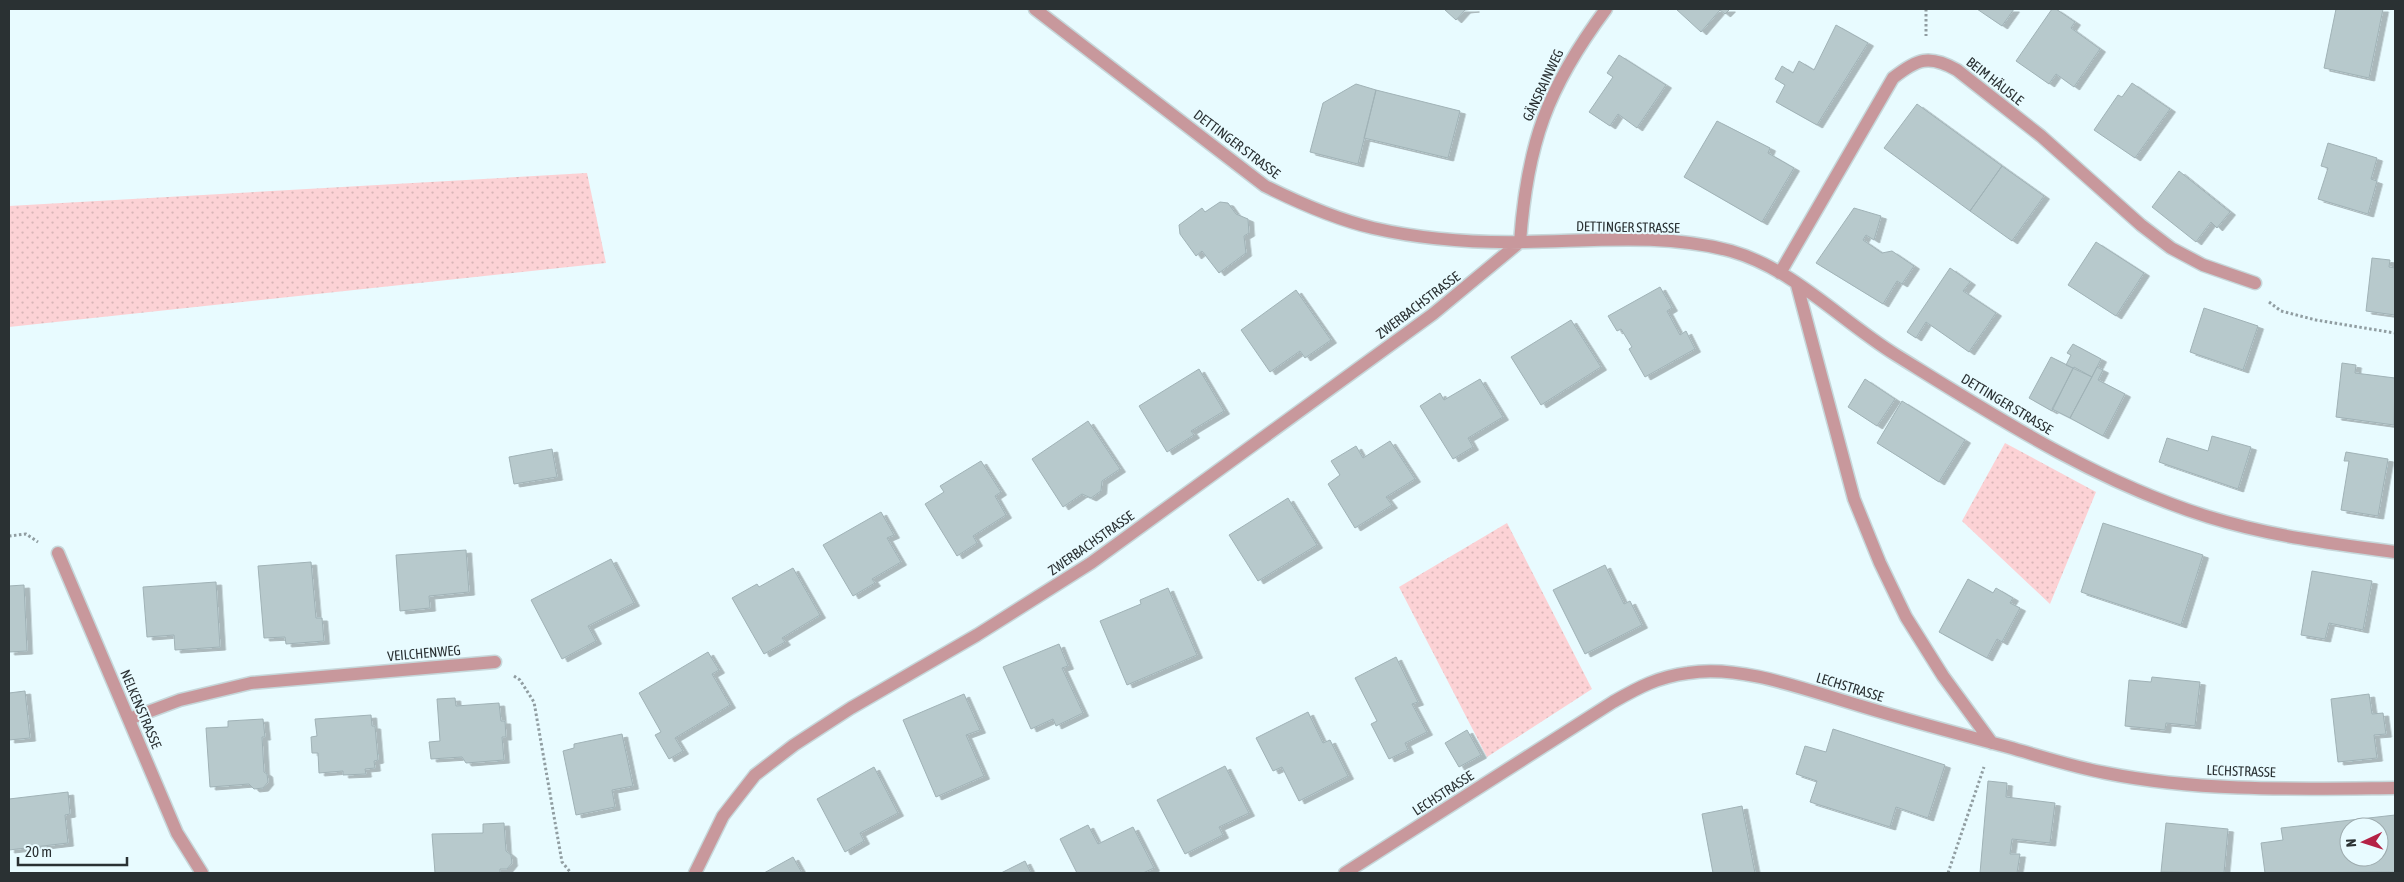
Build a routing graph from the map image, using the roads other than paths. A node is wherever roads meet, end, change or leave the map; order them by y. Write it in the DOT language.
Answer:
graph roads {
  1 [pos="1035,9"];
  2 [pos="1606,9"];
  3 [pos="1520,242"];
  4 [pos="1780,273"];
  5 [pos="2255,283"];
  6 [pos="1797,285"];
  7 [pos="2395,552"];
  8 [pos="58,554"];
  9 [pos="495,662"];
  10 [pos="129,719"];
  11 [pos="1992,743"];
  12 [pos="2395,788"];
  13 [pos="202,873"];
  14 [pos="695,873"];
  15 [pos="1346,873"];
  1 -- 3 [label="street, DETTINGER STRASSE"];
  2 -- 3 [label="street, GÄNSRAINWEG"];
  3 -- 4 [label="street, DETTINGER STRASSE"];
  3 -- 14 [label="street, ZWERBACHSTRASSE"];
  4 -- 5 [label="street, BEIM HÄUSLE"];
  4 -- 6 [label="street, DETTINGER STRASSE"];
  6 -- 7 [label="street, DETTINGER STRASSE"];
  6 -- 11 [label="street"];
  8 -- 10 [label="street, NELKENSTRASSE"];
  9 -- 10 [label="street, VEILCHENWEG"];
  10 -- 13 [label="street, NELKENSTRASSE"];
  11 -- 12 [label="street, LECHSTRASSE"];
  11 -- 15 [label="street, LECHSTRASSE"];
}
